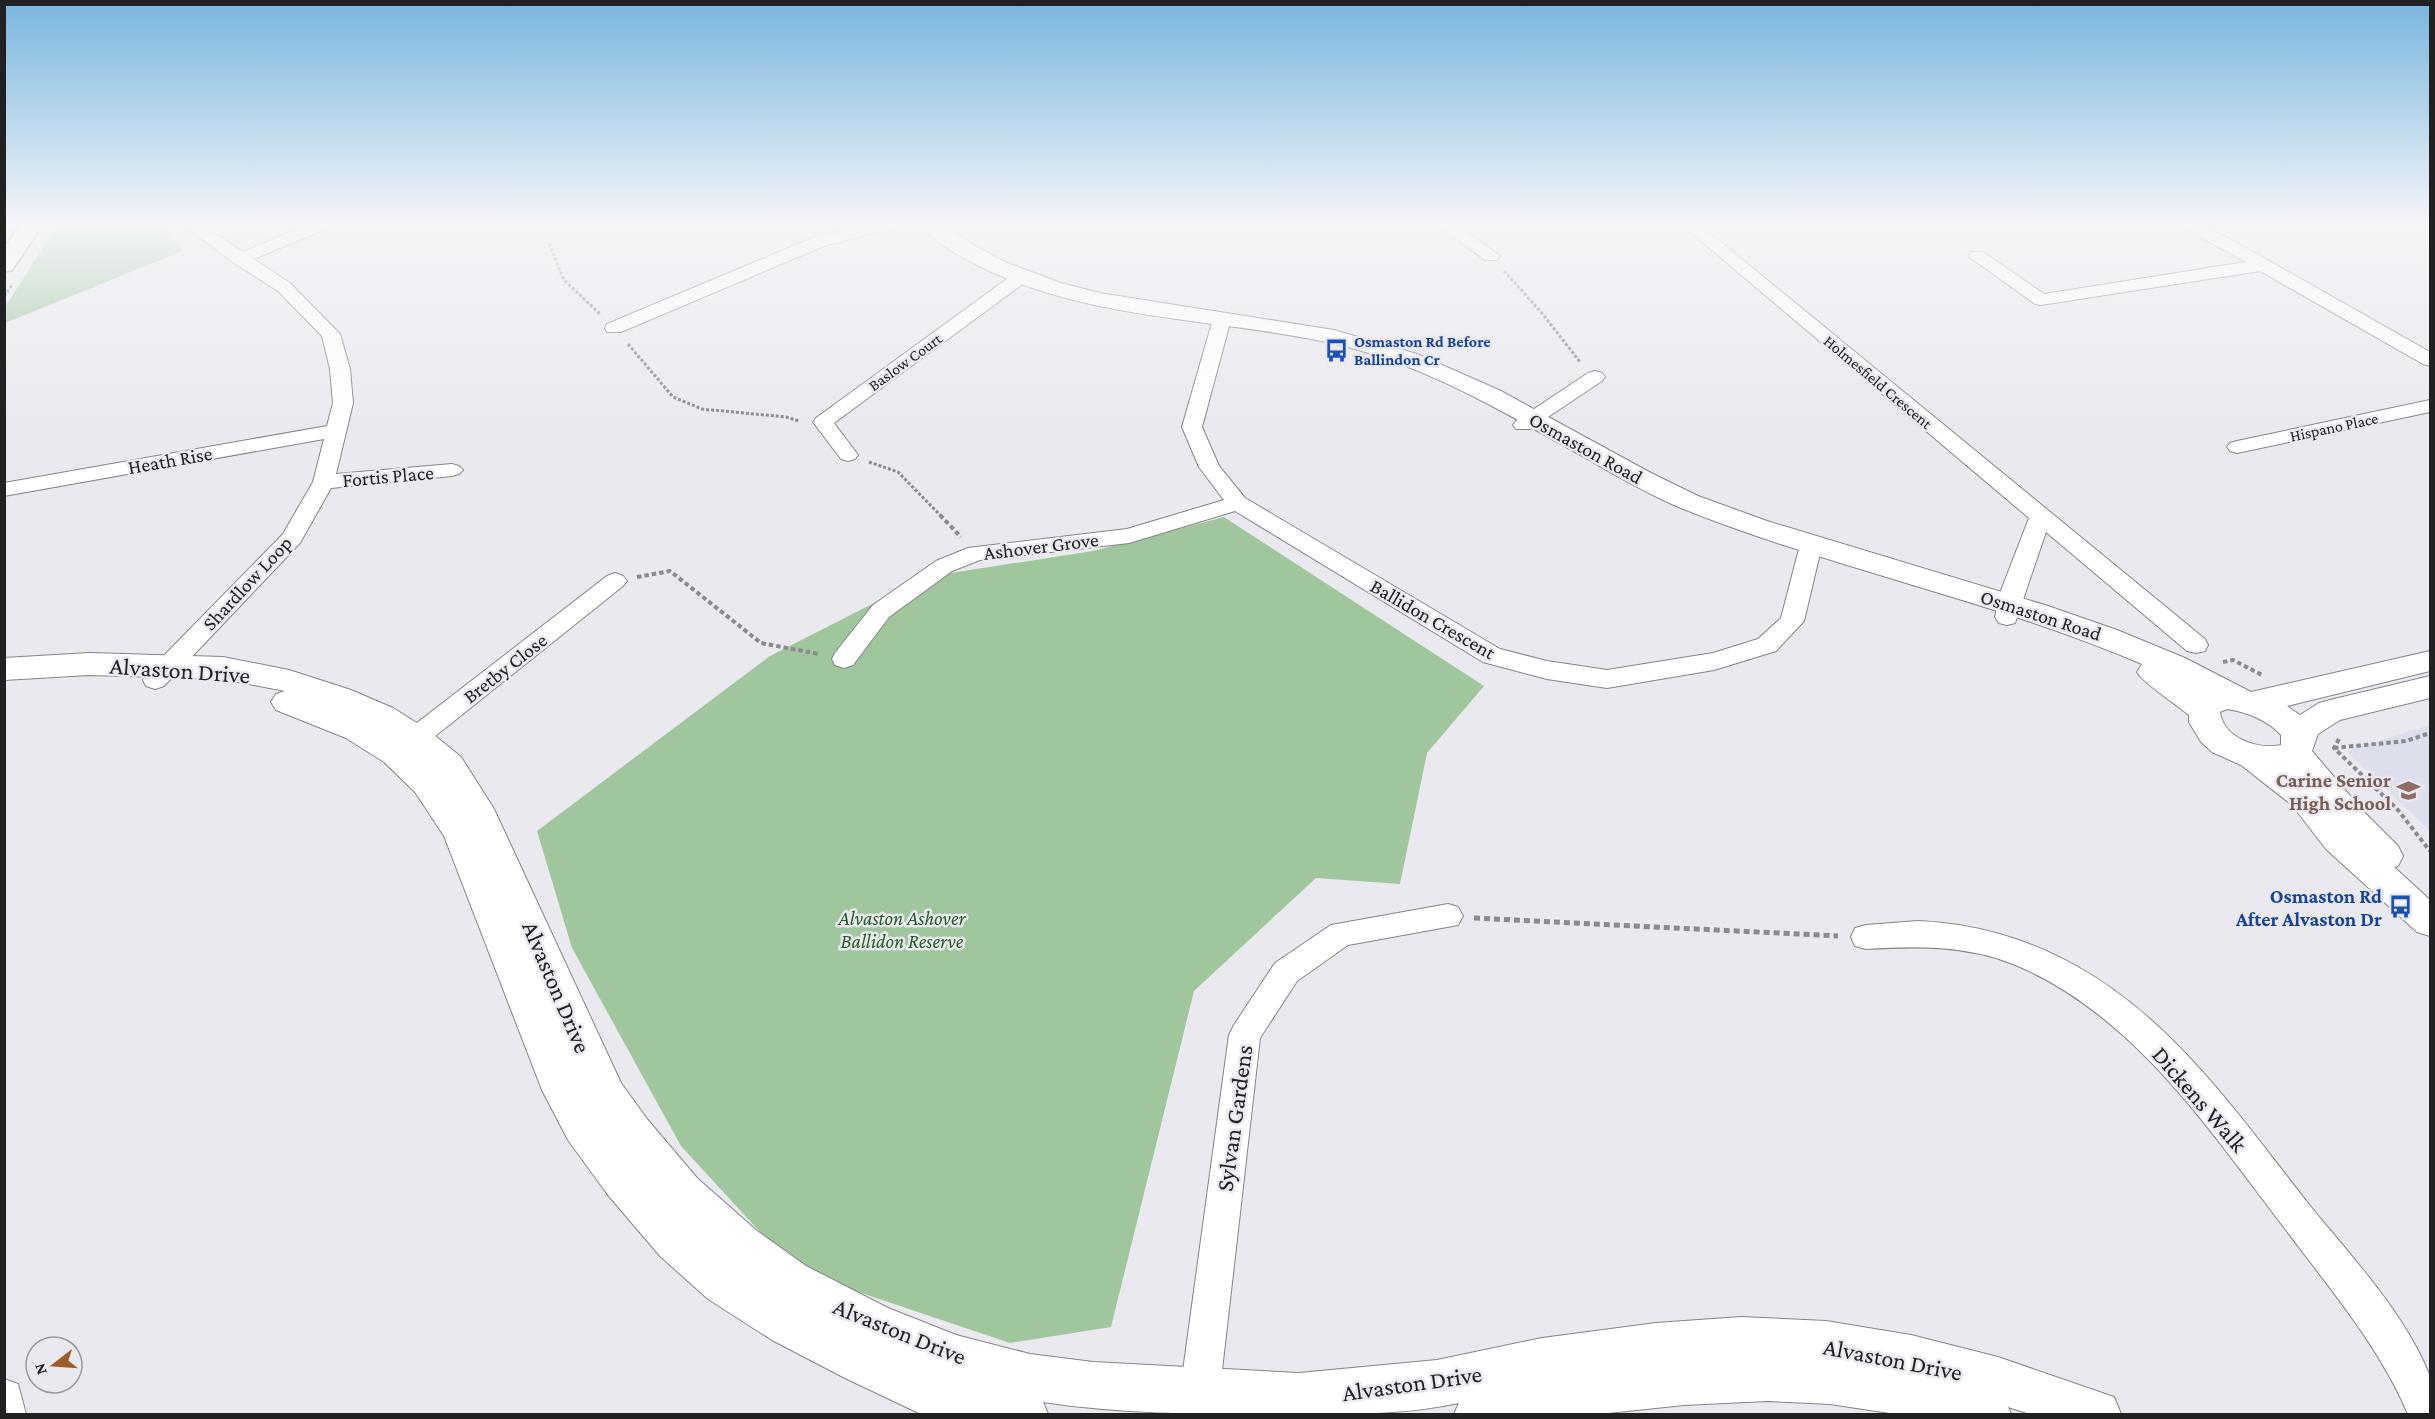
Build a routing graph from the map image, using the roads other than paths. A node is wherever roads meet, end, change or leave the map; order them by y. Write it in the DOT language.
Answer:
graph roads {
  1 [pos="288,290"];
  2 [pos="704,290"];
  3 [pos="1002,290"];
  4 [pos="1041,290"];
  5 [pos="1768,290"];
  6 [pos="2027,290"];
  7 [pos="2103,290"];
  8 [pos="2307,290"];
  9 [pos="1221,323"];
  10 [pos="614,328"];
  11 [pos="2430,360"];
  12 [pos="1595,377"];
  13 [pos="2430,406"];
  14 [pos="1528,422"];
  15 [pos="335,431"];
  16 [pos="2237,447"];
  17 [pos="848,455"];
  18 [pos="452,470"];
  19 [pos="324,482"];
  20 [pos="4,490"];
  21 [pos="1237,503"];
  22 [pos="2040,517"];
  23 [pos="1810,550"];
  24 [pos="615,581"];
  25 [pos="2009,611"];
  26 [pos="2196,645"];
  27 [pos="844,658"];
  28 [pos="2430,662"];
  29 [pos="4,669"];
  30 [pos="162,673"];
  31 [pos="4,684"];
  32 [pos="2430,687"];
  33 [pos="2246,701"];
  34 [pos="2204,711"];
  35 [pos="406,746"];
  36 [pos="2297,746"];
  37 [pos="2253,757"];
  38 [pos="2430,895"];
  39 [pos="1448,916"];
  40 [pos="2430,921"];
  41 [pos="1866,937"];
  42 [pos="4,1398"];
  43 [pos="1198,1404"];
  44 [pos="7,1414"];
  45 [pos="1024,1414"];
  46 [pos="1478,1414"];
  47 [pos="1986,1414"];
  48 [pos="2097,1414"];
  49 [pos="2427,1414"];
  1 -- 15 [label="street, Shardlow Loop"];
  2 -- 10 [label="street"];
  3 -- 17 [label="street, Baslow Court"];
  4 -- 9 [label="street, Osmaston Road"];
  5 -- 22 [label="street, Holmesfield Crescent"];
  6 -- 7 [label="street"];
  8 -- 11 [label="street"];
  9 -- 14 [label="street, Osmaston Road"];
  9 -- 21 [label="street, Ballidon Crescent"];
  12 -- 14 [label="street"];
  13 -- 16 [label="street, Hispano Place"];
  14 -- 23 [label="street, Osmaston Road"];
  15 -- 19 [label="street, Shardlow Loop"];
  15 -- 20 [label="street, Heath Rise"];
  18 -- 19 [label="street, Fortis Place"];
  19 -- 30 [label="street, Shardlow Loop"];
  21 -- 23 [label="street, Ballidon Crescent"];
  21 -- 27 [label="street, Ashover Grove"];
  22 -- 25 [label="street"];
  22 -- 26 [label="street, Holmesfield Crescent"];
  23 -- 25 [label="street, Osmaston Road"];
  24 -- 35 [label="street, Bretby Close"];
  25 -- 33 [label="street, Osmaston Road"];
  25 -- 34 [label="street, Osmaston Road"];
  28 -- 33 [label="street"];
  29 -- 30 [label="street, Alvaston Drive"];
  30 -- 31 [label="street, Alvaston Drive"];
  30 -- 35 [label="street, Alvaston Drive"];
  32 -- 36 [label="street"];
  33 -- 34 [label="street"];
  33 -- 36 [label="street, Osmaston Road"];
  34 -- 37 [label="street"];
  35 -- 43 [label="street, Alvaston Drive"];
  35 -- 45 [label="street, Alvaston Drive"];
  36 -- 37 [label="street"];
  36 -- 38 [label="street"];
  37 -- 40 [label="street"];
  39 -- 43 [label="street, Sylvan Gardens"];
  41 -- 49 [label="street, Dickens Walk"];
  42 -- 44 [label="street"];
  43 -- 48 [label="street, Alvaston Drive"];
  46 -- 47 [label="street, Alvaston Drive"];
}
